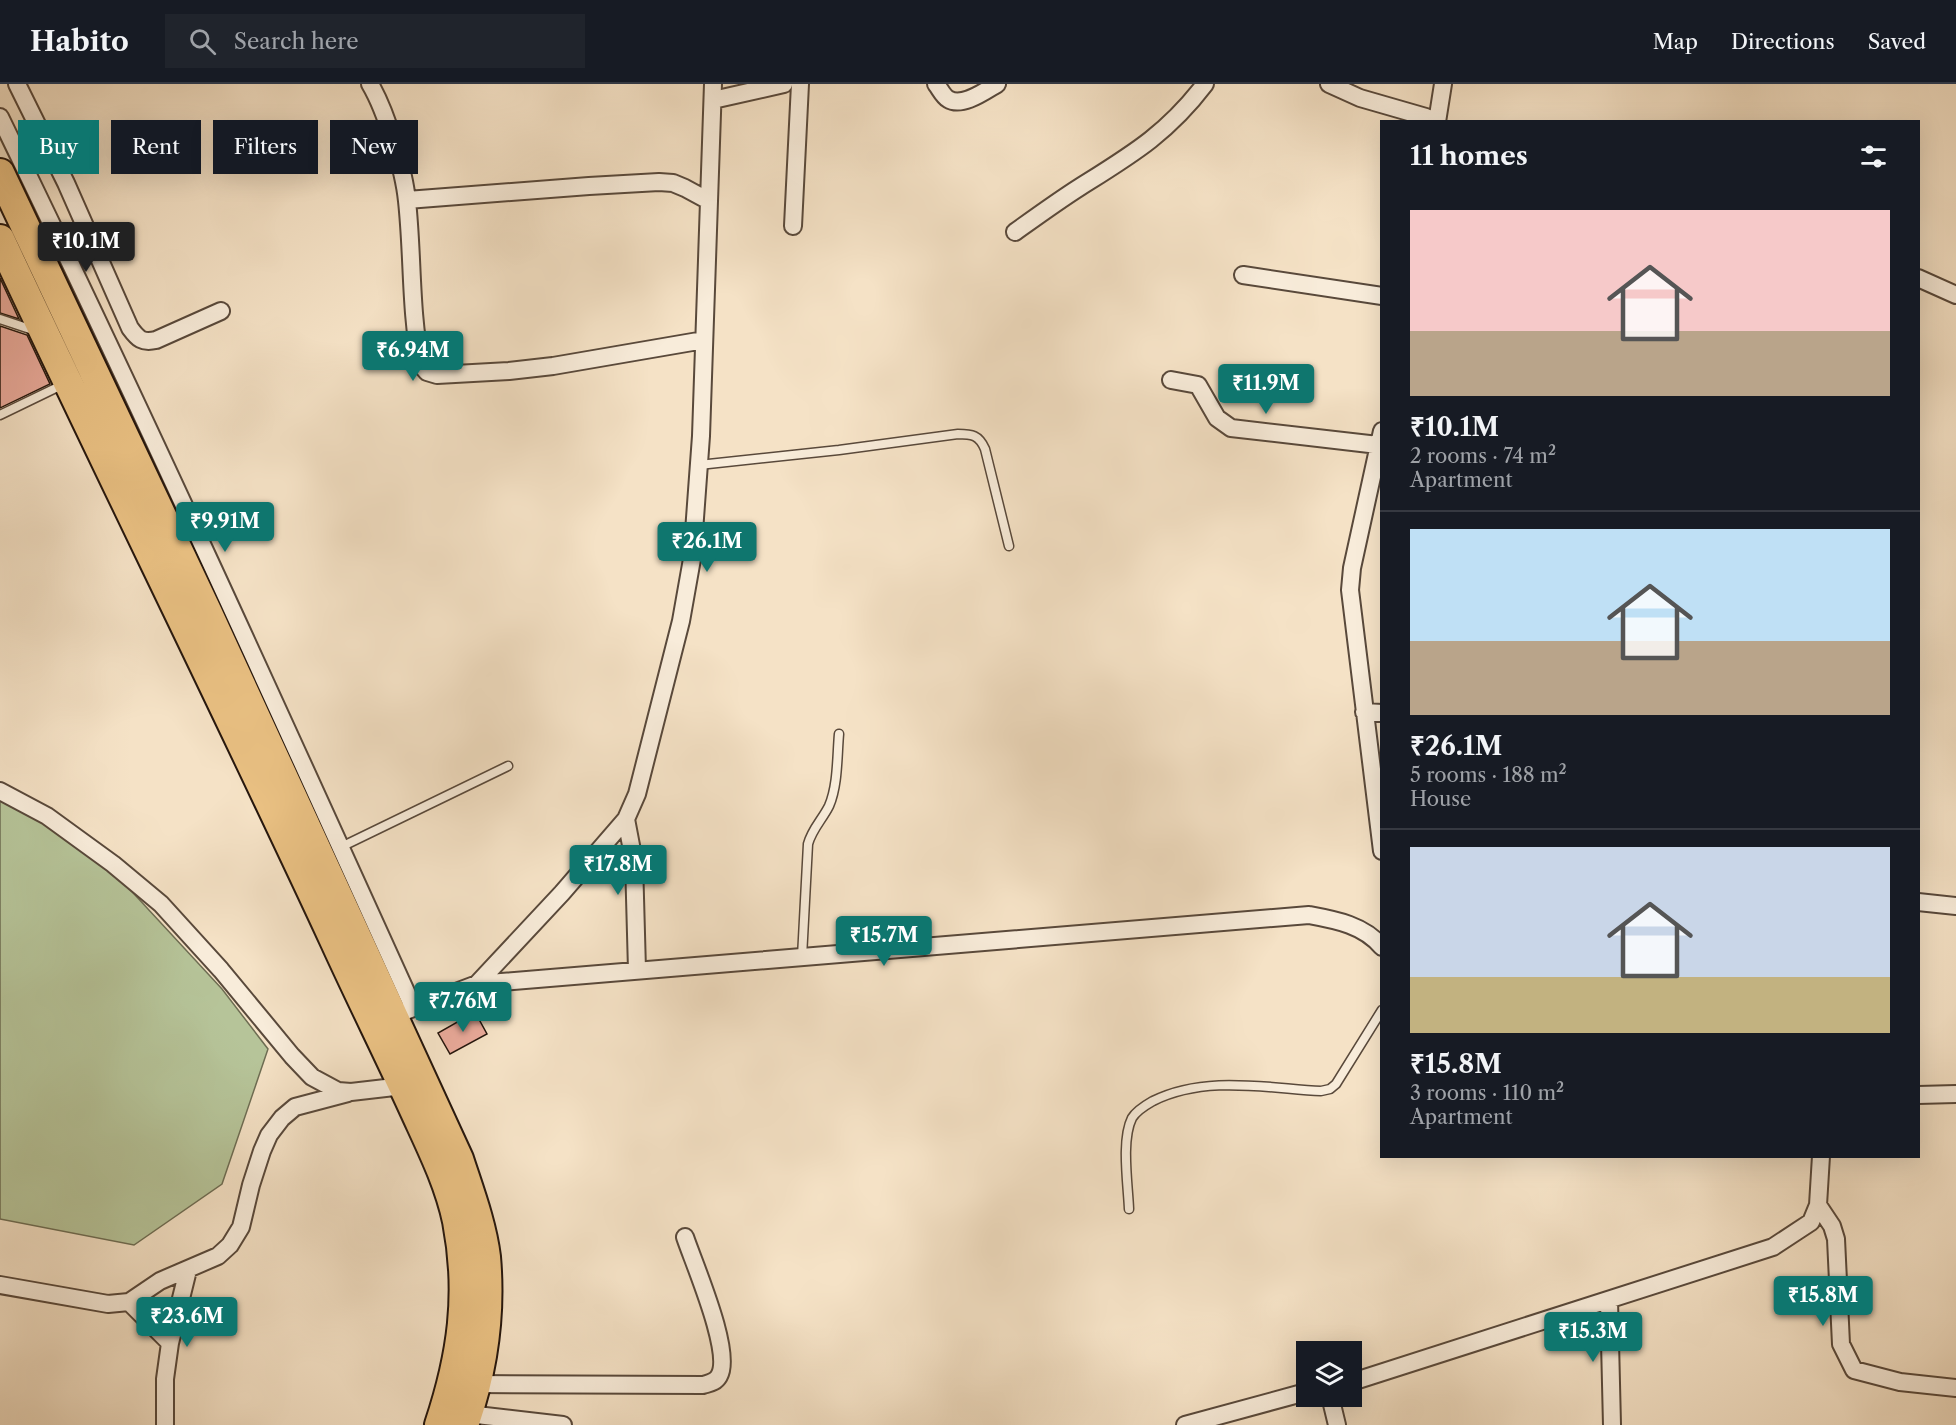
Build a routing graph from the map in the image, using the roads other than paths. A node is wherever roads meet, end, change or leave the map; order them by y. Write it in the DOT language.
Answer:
graph roads {
  1 [pos="17,84"];
  2 [pos="370,84"];
  3 [pos="784,84"];
  4 [pos="800,84"];
  5 [pos="936,84"];
  6 [pos="997,84"];
  7 [pos="1205,84"];
  8 [pos="1329,84"];
  9 [pos="1443,84"];
  10 [pos="713,92"];
  11 [pos="0,117"];
  12 [pos="1431,120"];
  13 [pos="1435,120"];
  14 [pos="0,173"];
  15 [pos="407,200"];
  16 [pos="709,201"];
  17 [pos="793,226"];
  18 [pos="1015,232"];
  19 [pos="0,240"];
  20 [pos="1243,275"];
  21 [pos="1920,279"];
  22 [pos="1956,295"];
  23 [pos="1380,296"];
  24 [pos="221,311"];
  25 [pos="0,318"];
  26 [pos="45,334"];
  27 [pos="704,340"];
  28 [pos="1172,380"];
  29 [pos="67,382"];
  30 [pos="0,415"];
  31 [pos="1380,438"];
  32 [pos="699,465"];
  33 [pos="1009,546"];
  34 [pos="1364,712"];
  35 [pos="1380,713"];
  36 [pos="839,734"];
  37 [pos="508,766"];
  38 [pos="0,791"];
  39 [pos="626,819"];
  40 [pos="1380,836"];
  41 [pos="341,847"];
  42 [pos="1920,902"];
  43 [pos="1956,906"];
  44 [pos="1380,945"];
  45 [pos="802,957"];
  46 [pos="637,970"];
  47 [pos="477,984"];
  48 [pos="1380,1013"];
  49 [pos="393,1016"];
  50 [pos="403,1086"];
  51 [pos="351,1092"];
  52 [pos="1956,1094"];
  53 [pos="1920,1095"];
  54 [pos="1821,1158"];
  55 [pos="1818,1205"];
  56 [pos="1129,1209"];
  57 [pos="684,1237"];
  58 [pos="188,1270"];
  59 [pos="0,1285"];
  60 [pos="1609,1300"];
  61 [pos="129,1302"];
  62 [pos="170,1342"];
  63 [pos="1362,1379"];
  64 [pos="476,1384"];
  65 [pos="1956,1388"];
  66 [pos="1296,1395"];
  67 [pos="1333,1407"];
  68 [pos="466,1420"];
  69 [pos="165,1425"];
  70 [pos="439,1425"];
  71 [pos="563,1425"];
  72 [pos="1185,1425"];
  73 [pos="1337,1425"];
  74 [pos="1612,1425"];
  1 -- 24 [label="street"];
  2 -- 15 [label="street"];
  3 -- 10 [label="street"];
  4 -- 17 [label="street"];
  5 -- 6 [label="street"];
  7 -- 18 [label="street"];
  8 -- 12 [label="street"];
  9 -- 13 [label="street"];
  10 -- 16 [label="street"];
  11 -- 41 [label="street"];
  14 -- 49 [label="highway"];
  15 -- 16 [label="street"];
  15 -- 27 [label="street"];
  16 -- 27 [label="street"];
  19 -- 26 [label="highway"];
  20 -- 23 [label="street"];
  21 -- 22 [label="street"];
  25 -- 26 [label="lane"];
  26 -- 29 [label="highway"];
  27 -- 32 [label="street"];
  28 -- 31 [label="street"];
  29 -- 30 [label="lane"];
  29 -- 49 [label="highway"];
  31 -- 34 [label="street"];
  32 -- 33 [label="lane"];
  32 -- 39 [label="street"];
  34 -- 35 [label="street"];
  34 -- 40 [label="street"];
  36 -- 45 [label="lane"];
  37 -- 41 [label="lane"];
  38 -- 51 [label="street"];
  39 -- 46 [label="street"];
  39 -- 47 [label="street"];
  41 -- 49 [label="street"];
  42 -- 43 [label="street"];
  44 -- 45 [label="street"];
  45 -- 46 [label="street"];
  46 -- 47 [label="street"];
  47 -- 49 [label="street"];
  48 -- 56 [label="lane"];
  49 -- 50 [label="highway"];
  49 -- 64 [label="highway"];
  50 -- 51 [label="street"];
  50 -- 70 [label="highway"];
  51 -- 58 [label="street"];
  52 -- 53 [label="street"];
  54 -- 55 [label="street"];
  55 -- 60 [label="street"];
  55 -- 65 [label="street"];
  57 -- 64 [label="street"];
  58 -- 61 [label="street"];
  58 -- 62 [label="street"];
  59 -- 61 [label="street"];
  60 -- 63 [label="street"];
  60 -- 74 [label="street"];
  61 -- 62 [label="street"];
  62 -- 69 [label="street"];
  64 -- 68 [label="highway"];
  66 -- 72 [label="street"];
  67 -- 73 [label="street"];
  68 -- 71 [label="street"];
}
